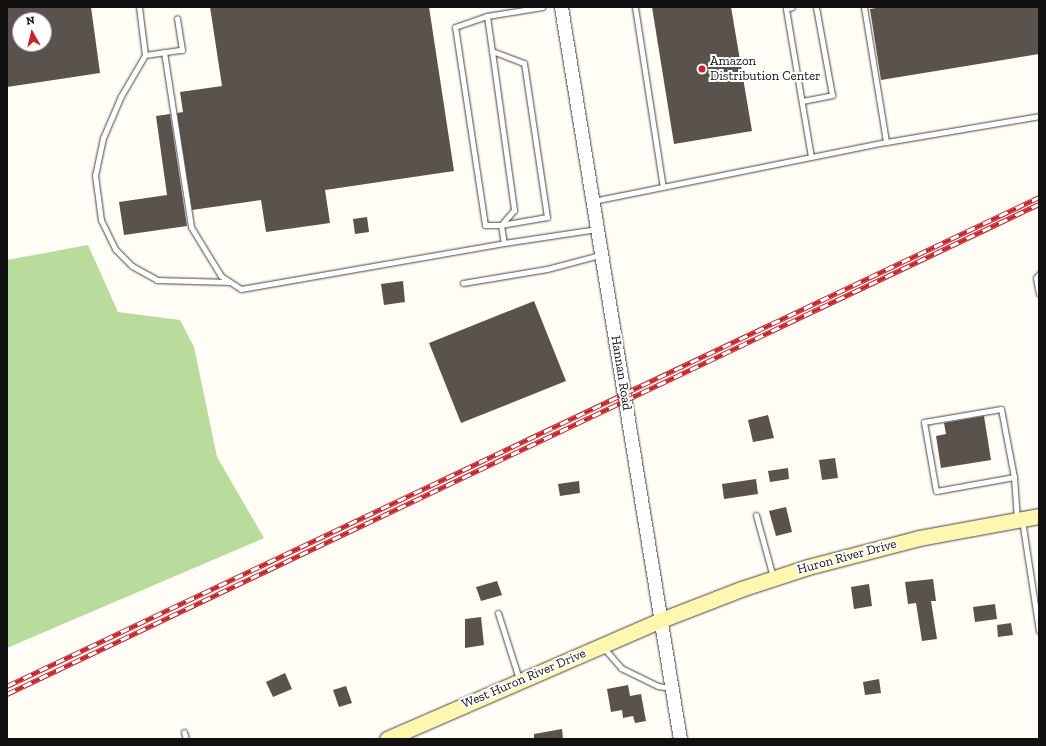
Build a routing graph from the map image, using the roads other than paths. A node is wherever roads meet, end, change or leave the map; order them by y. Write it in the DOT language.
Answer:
graph roads {
  1 [pos="139,7"];
  2 [pos="542,7"];
  3 [pos="561,7"];
  4 [pos="635,7"];
  5 [pos="791,7"];
  6 [pos="816,7"];
  7 [pos="864,7"];
  8 [pos="487,16"];
  9 [pos="177,18"];
  10 [pos="492,51"];
  11 [pos="164,52"];
  12 [pos="145,55"];
  13 [pos="802,101"];
  14 [pos="1039,116"];
  15 [pos="886,142"];
  16 [pos="811,157"];
  17 [pos="663,187"];
  18 [pos="592,201"];
  19 [pos="501,225"];
  20 [pos="597,229"];
  21 [pos="504,242"];
  22 [pos="601,255"];
  23 [pos="1039,274"];
  24 [pos="230,282"];
  25 [pos="463,283"];
  26 [pos="1039,294"];
  27 [pos="1014,478"];
  28 [pos="756,515"];
  29 [pos="1039,516"];
  30 [pos="1019,520"];
  31 [pos="773,578"];
  32 [pos="498,613"];
  33 [pos="661,620"];
  34 [pos="1039,631"];
  35 [pos="602,646"];
  36 [pos="520,680"];
  37 [pos="672,688"];
  38 [pos="184,732"];
  39 [pos="186,739"];
  40 [pos="387,739"];
  41 [pos="680,739"];
  1 -- 12 [label="lane"];
  2 -- 8 [label="lane"];
  3 -- 18 [label="street, Hannan Road"];
  4 -- 17 [label="lane"];
  5 -- 13 [label="lane"];
  6 -- 13 [label="lane"];
  7 -- 15 [label="lane"];
  8 -- 10 [label="lane"];
  8 -- 19 [label="lane"];
  9 -- 11 [label="lane"];
  10 -- 19 [label="lane"];
  10 -- 19 [label="lane"];
  11 -- 12 [label="lane"];
  11 -- 24 [label="lane"];
  12 -- 24 [label="lane"];
  13 -- 16 [label="lane"];
  14 -- 15 [label="lane"];
  15 -- 16 [label="lane"];
  16 -- 17 [label="lane"];
  17 -- 18 [label="lane"];
  18 -- 20 [label="street, Hannan Road"];
  19 -- 21 [label="lane"];
  20 -- 21 [label="lane"];
  20 -- 22 [label="street, Hannan Road"];
  21 -- 24 [label="lane"];
  22 -- 25 [label="lane"];
  22 -- 33 [label="street, Hannan Road"];
  23 -- 26 [label="lane"];
  27 -- 27 [label="lane"];
  27 -- 30 [label="lane"];
  28 -- 31 [label="lane"];
  29 -- 30 [label="main road, Huron River Drive"];
  30 -- 31 [label="main road, Huron River Drive"];
  30 -- 34 [label="lane"];
  31 -- 33 [label="main road, Huron River Drive"];
  32 -- 36 [label="lane"];
  33 -- 35 [label="main road, West Huron River Drive"];
  33 -- 37 [label="street, Hannan Road"];
  35 -- 36 [label="main road, West Huron River Drive"];
  35 -- 37 [label="lane"];
  36 -- 40 [label="main road, West Huron River Drive"];
  37 -- 41 [label="street, Hannan Road"];
  38 -- 39 [label="lane"];
}
